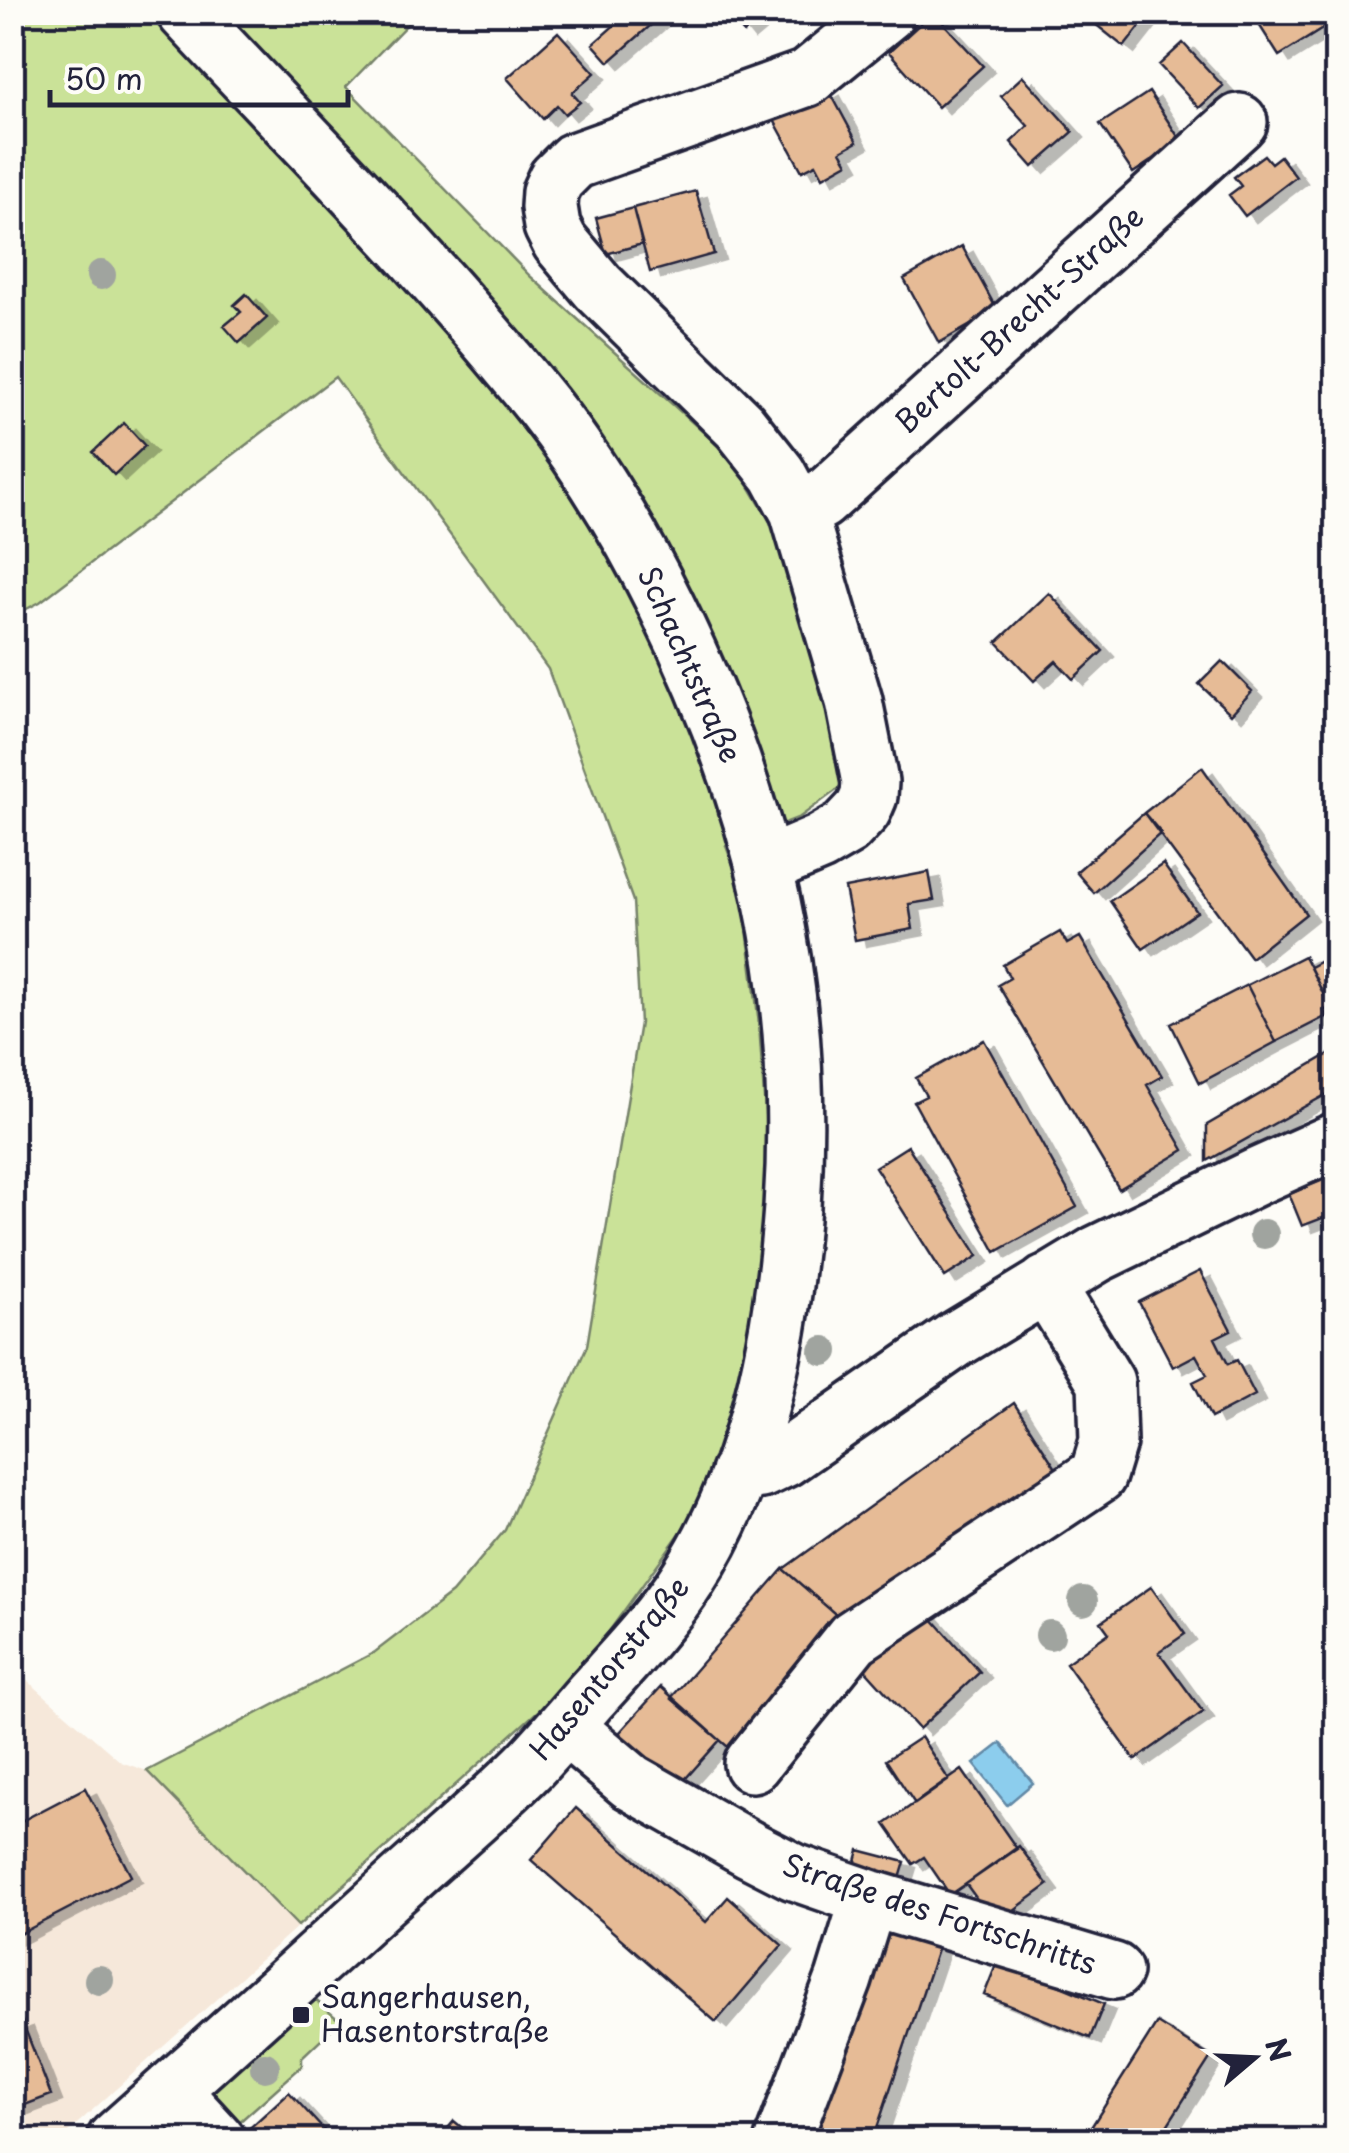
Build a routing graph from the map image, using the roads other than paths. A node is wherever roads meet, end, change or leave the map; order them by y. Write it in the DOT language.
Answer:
graph roads {
  1 [pos="185,12"];
  2 [pos="888,12"];
  3 [pos="1239,122"];
  4 [pos="798,512"];
  5 [pos="764,863"];
  6 [pos="1336,1141"];
  7 [pos="1046,1284"];
  8 [pos="739,1473"];
  9 [pos="566,1726"];
  10 [pos="752,1764"];
  11 [pos="870,1898"];
  12 [pos="1114,1972"];
  13 [pos="171,2090"];
  14 [pos="115,2140"];
  15 [pos="217,2140"];
  16 [pos="783,2140"];
  1 -- 5 [label="street, Schachtstraße"];
  2 -- 4 [label="street"];
  3 -- 4 [label="street, Bertolt-Brecht-Straße"];
  4 -- 5 [label="street"];
  5 -- 8 [label="street, Schachtstraße"];
  6 -- 7 [label="street"];
  7 -- 8 [label="street"];
  7 -- 10 [label="street"];
  8 -- 9 [label="street, Hasentorstraße"];
  9 -- 11 [label="street, Straße des Fortschritts"];
  9 -- 13 [label="street, Hasentorstraße"];
  11 -- 12 [label="street, Straße des Fortschritts"];
  11 -- 16 [label="street"];
  13 -- 14 [label="street, Hasentorstraße"];
  13 -- 15 [label="street"];
}
